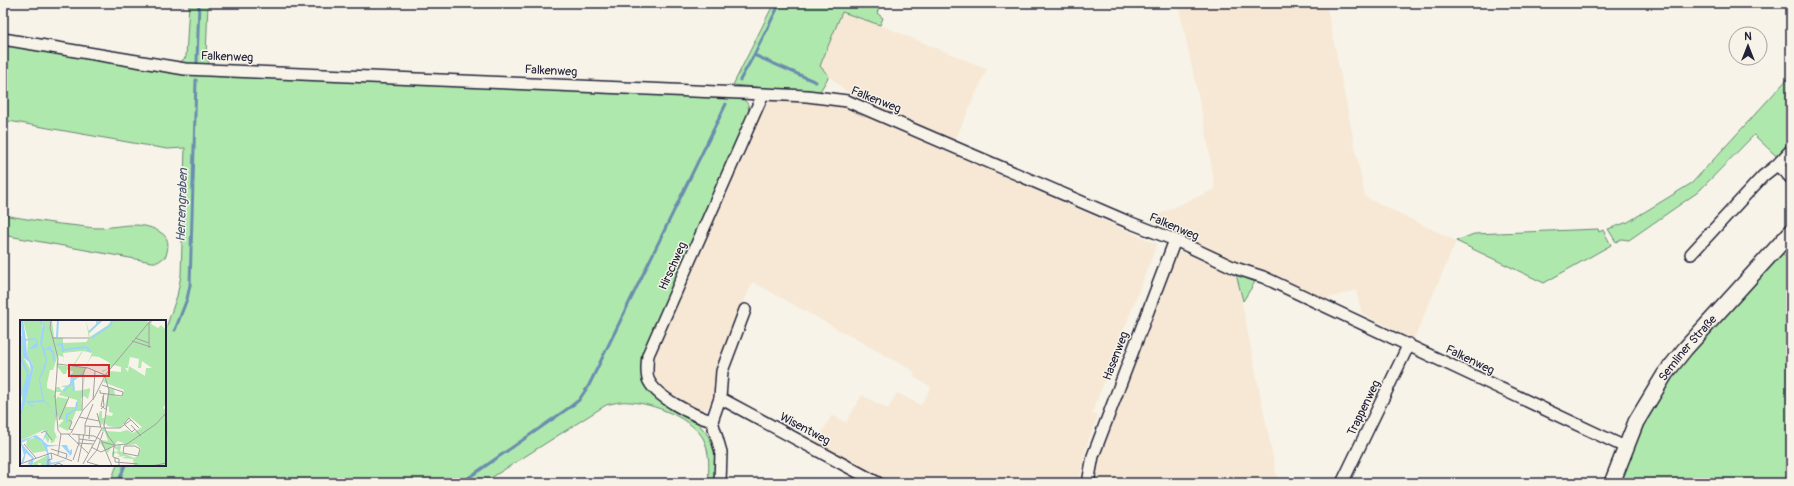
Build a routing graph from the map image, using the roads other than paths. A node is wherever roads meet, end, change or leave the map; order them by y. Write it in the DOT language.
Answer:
graph roads {
  1 [pos="3,39"];
  2 [pos="763,94"];
  3 [pos="1791,150"];
  4 [pos="1777,164"];
  5 [pos="1791,178"];
  6 [pos="1791,232"];
  7 [pos="1174,240"];
  8 [pos="1691,254"];
  9 [pos="745,310"];
  10 [pos="1409,344"];
  11 [pos="720,398"];
  12 [pos="712,421"];
  13 [pos="1625,447"];
  14 [pos="720,483"];
  15 [pos="878,483"];
  16 [pos="1088,483"];
  17 [pos="1342,483"];
  18 [pos="1612,483"];
  1 -- 2 [label="street, Falkenweg"];
  2 -- 7 [label="street, Falkenweg"];
  2 -- 12 [label="street, Hirschweg"];
  3 -- 4 [label="street"];
  4 -- 5 [label="street"];
  4 -- 8 [label="street"];
  6 -- 13 [label="street, Semliner Straße"];
  7 -- 10 [label="street, Falkenweg"];
  7 -- 16 [label="street, Hasenweg"];
  9 -- 11 [label="street"];
  10 -- 13 [label="street, Falkenweg"];
  10 -- 17 [label="street, Trappenweg"];
  11 -- 12 [label="street"];
  11 -- 15 [label="street, Wisentweg"];
  12 -- 14 [label="street"];
  13 -- 18 [label="street, Semliner Straße"];
}
